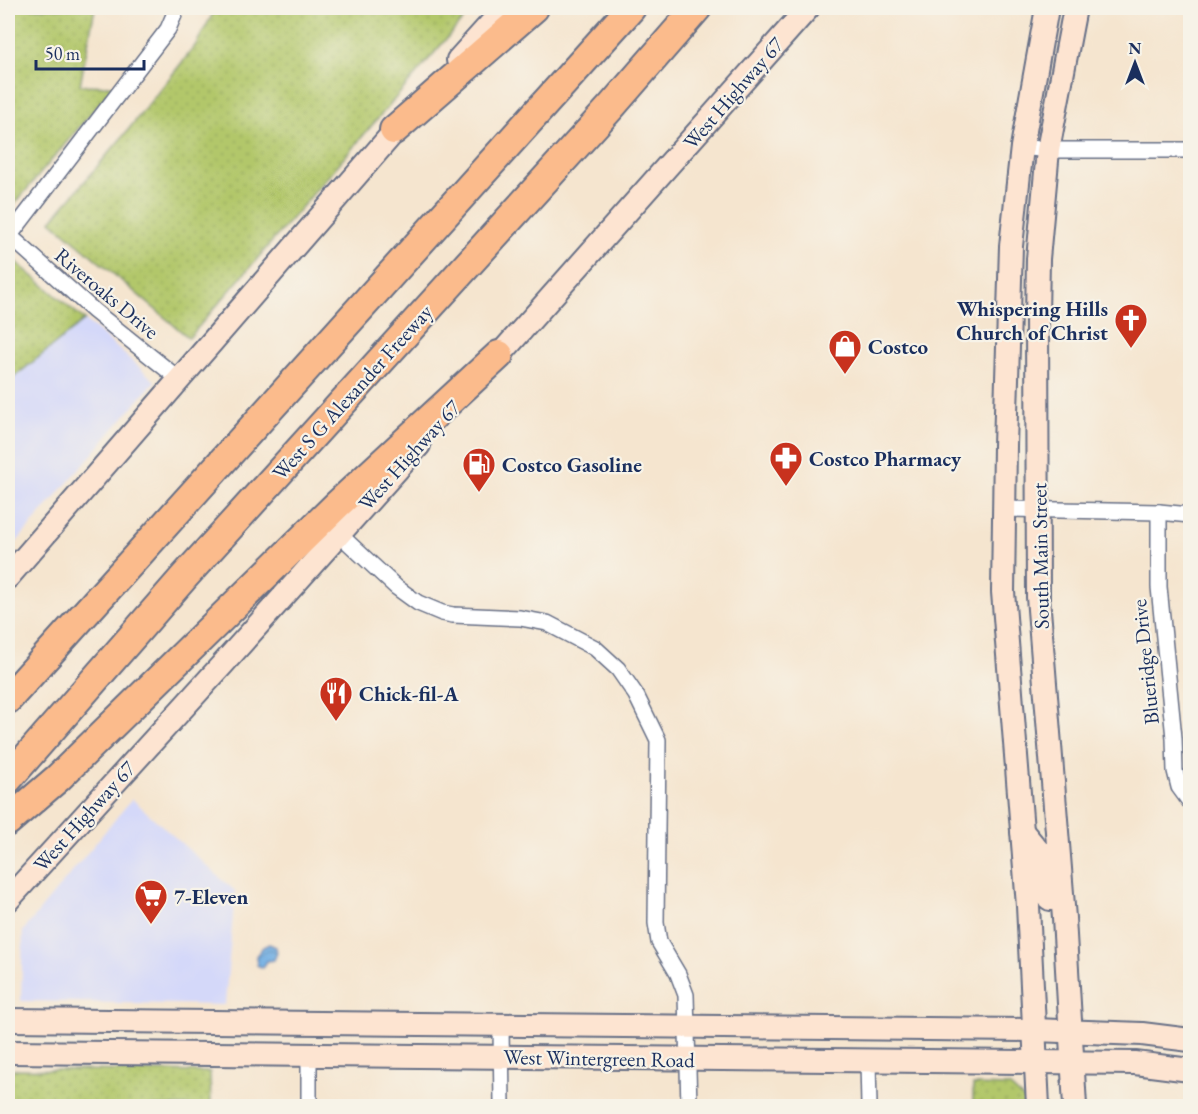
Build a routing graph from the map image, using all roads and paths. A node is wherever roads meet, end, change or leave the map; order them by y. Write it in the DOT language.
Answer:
graph roads {
  1 [pos="177,8"];
  2 [pos="505,8"];
  3 [pos="534,8"];
  4 [pos="632,8"];
  5 [pos="697,8"];
  6 [pos="808,8"];
  7 [pos="1047,8"];
  8 [pos="1075,8"];
  9 [pos="394,130"];
  10 [pos="1022,147"];
  11 [pos="1048,150"];
  12 [pos="1191,150"];
  13 [pos="9,237"];
  14 [pos="1010,316"];
  15 [pos="1037,317"];
  16 [pos="499,355"];
  17 [pos="180,380"];
  18 [pos="1005,509"];
  19 [pos="1039,510"];
  20 [pos="1160,512"];
  21 [pos="1191,515"];
  22 [pos="339,534"];
  23 [pos="8,577"];
  24 [pos="8,699"];
  25 [pos="1049,741"];
  26 [pos="1015,742"];
  27 [pos="8,779"];
  28 [pos="1191,802"];
  29 [pos="8,821"];
  30 [pos="1022,831"];
  31 [pos="1062,898"];
  32 [pos="8,900"];
  33 [pos="8,1020"];
  34 [pos="191,1023"];
  35 [pos="501,1026"];
  36 [pos="687,1028"];
  37 [pos="1034,1030"];
  38 [pos="1069,1032"];
  39 [pos="1191,1040"];
  40 [pos="8,1052"];
  41 [pos="191,1054"];
  42 [pos="309,1055"];
  43 [pos="502,1057"];
  44 [pos="688,1059"];
  45 [pos="868,1061"];
  46 [pos="1035,1062"];
  47 [pos="1072,1063"];
  48 [pos="1191,1070"];
  49 [pos="309,1107"];
  50 [pos="502,1107"];
  51 [pos="689,1107"];
  52 [pos="868,1107"];
  53 [pos="1038,1107"];
  54 [pos="1075,1107"];
  1 -- 13 [label="street"];
  2 -- 9 [label="main road"];
  3 -- 9 [label="highway"];
  4 -- 24 [label="highway"];
  5 -- 27 [label="highway, West S G Alexander Freeway"];
  6 -- 16 [label="main road, West Highway 67"];
  7 -- 10 [label="main road, South Main Street"];
  8 -- 11 [label="main road, South Main Street"];
  9 -- 17 [label="main road"];
  10 -- 11 [label="street"];
  10 -- 14 [label="main road, South Main Street"];
  11 -- 12 [label="street"];
  11 -- 15 [label="main road, South Main Street"];
  13 -- 17 [label="street, Riveroaks Drive"];
  14 -- 15 [label="main road"];
  14 -- 18 [label="main road, South Main Street"];
  15 -- 19 [label="main road, South Main Street"];
  16 -- 22 [label="main road, West Highway 67"];
  16 -- 29 [label="highway"];
  17 -- 23 [label="main road"];
  18 -- 19 [label="street"];
  18 -- 26 [label="main road, South Main Street"];
  19 -- 20 [label="street"];
  19 -- 25 [label="main road, South Main Street"];
  20 -- 21 [label="street"];
  20 -- 28 [label="street, Blueridge Drive"];
  22 -- 32 [label="main road, West Highway 67"];
  22 -- 36 [label="street"];
  25 -- 26 [label="main road"];
  25 -- 31 [label="main road, South Main Street"];
  26 -- 30 [label="main road, South Main Street"];
  30 -- 31 [label="main road"];
  30 -- 37 [label="main road, South Main Street"];
  31 -- 38 [label="main road, South Main Street"];
  33 -- 34 [label="main road, West Wintergreen Road"];
  34 -- 35 [label="main road, West Wintergreen Road"];
  34 -- 41 [label="main road"];
  35 -- 36 [label="main road, West Wintergreen Road"];
  35 -- 43 [label="street"];
  36 -- 37 [label="main road, West Wintergreen Road"];
  36 -- 44 [label="street"];
  37 -- 38 [label="main road, West Wintergreen Road"];
  37 -- 46 [label="main road, South Main Street"];
  38 -- 39 [label="main road, West Wintergreen Road"];
  38 -- 47 [label="main road, South Main Street"];
  40 -- 41 [label="main road, West Wintergreen Road"];
  41 -- 42 [label="main road, West Wintergreen Road"];
  42 -- 43 [label="main road, West Wintergreen Road"];
  42 -- 49 [label="street"];
  43 -- 44 [label="main road, West Wintergreen Road"];
  43 -- 50 [label="street"];
  44 -- 45 [label="main road, West Wintergreen Road"];
  44 -- 51 [label="street"];
  45 -- 46 [label="main road, West Wintergreen Road"];
  45 -- 52 [label="street"];
  46 -- 47 [label="main road, West Wintergreen Road"];
  46 -- 53 [label="main road, South Main Street"];
  47 -- 48 [label="main road, West Wintergreen Road"];
  47 -- 54 [label="main road, South Main Street"];
}
